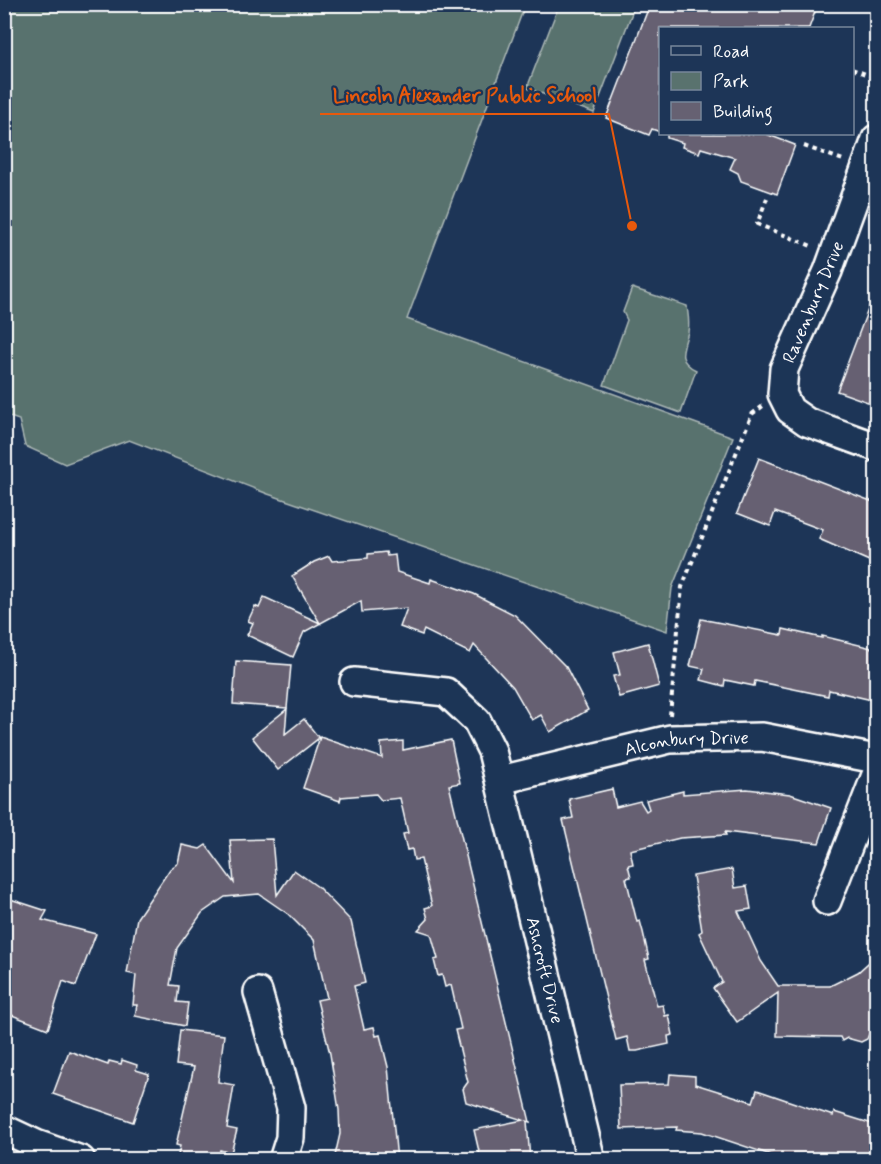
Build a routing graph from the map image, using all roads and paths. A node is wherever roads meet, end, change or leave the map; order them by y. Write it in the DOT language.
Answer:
graph roads {
  1 [pos="854,70"];
  2 [pos="876,78"];
  3 [pos="876,139"];
  4 [pos="804,146"];
  5 [pos="866,169"];
  6 [pos="767,198"];
  7 [pos="834,255"];
  8 [pos="782,394"];
  9 [pos="876,447"];
  10 [pos="354,682"];
  11 [pos="670,740"];
  12 [pos="876,759"];
  13 [pos="876,775"];
  14 [pos="501,780"];
  15 [pos="826,901"];
  16 [pos="258,992"];
  17 [pos="4,1129"];
  18 [pos="33,1152"];
  19 [pos="81,1160"];
  20 [pos="283,1160"];
  21 [pos="591,1160"];
  1 -- 2 [label="path"];
  3 -- 5 [label="street, Ravenbury Drive"];
  4 -- 5 [label="path"];
  5 -- 7 [label="street, Ravenbury Drive"];
  6 -- 7 [label="path"];
  7 -- 8 [label="street, Ravenbury Drive"];
  8 -- 9 [label="street"];
  8 -- 11 [label="path"];
  10 -- 14 [label="street, Ashcroft Drive"];
  11 -- 12 [label="street, Alconbury Drive"];
  11 -- 14 [label="street, Alconbury Drive"];
  13 -- 15 [label="street"];
  14 -- 21 [label="street, Ashcroft Drive"];
  16 -- 20 [label="street"];
  17 -- 18 [label="street"];
  18 -- 19 [label="street"];
}
